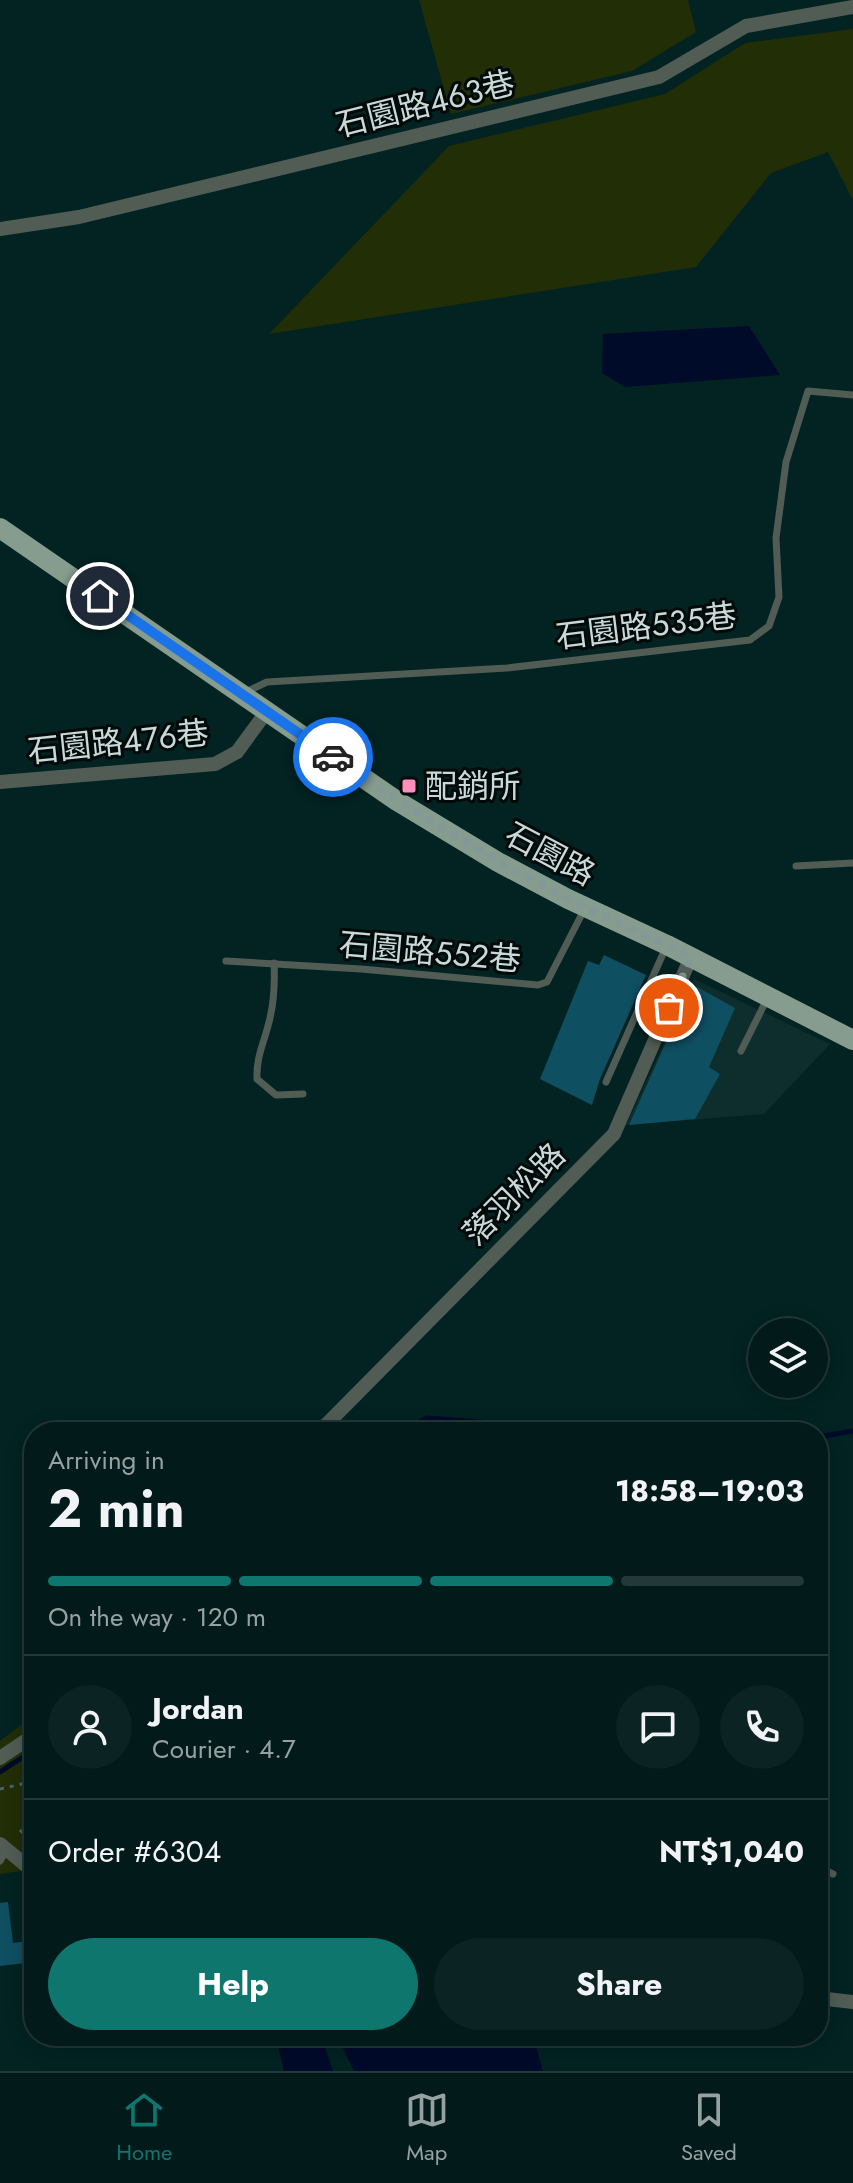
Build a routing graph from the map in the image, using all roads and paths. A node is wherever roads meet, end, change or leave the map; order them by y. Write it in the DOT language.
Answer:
graph roads {
  1 [pos="853,7"];
  2 [pos="0,229"];
  3 [pos="853,395"];
  4 [pos="0,528"];
  5 [pos="242,694"];
  6 [pos="267,711"];
  7 [pos="0,782"];
  8 [pos="853,863"];
  9 [pos="796,866"];
  10 [pos="585,908"];
  11 [pos="667,945"];
  12 [pos="691,957"];
  13 [pos="226,961"];
  14 [pos="274,963"];
  15 [pos="767,997"];
  16 [pos="853,1040"];
  17 [pos="741,1051"];
  18 [pos="606,1082"];
  19 [pos="303,1094"];
  20 [pos="329,1422"];
  21 [pos="24,1742"];
  22 [pos="0,1758"];
  23 [pos="24,1782"];
  24 [pos="0,1789"];
  25 [pos="20,1830"];
  26 [pos="24,1834"];
  27 [pos="2,1851"];
  28 [pos="24,1865"];
  29 [pos="828,1872"];
  30 [pos="833,1874"];
  31 [pos="828,1999"];
  32 [pos="853,2002"];
  1 -- 2 [label="street, 石園路463巷"];
  3 -- 5 [label="lane, 石園路535巷"];
  4 -- 5 [label="main road, 石園路"];
  5 -- 6 [label="main road, 石園路"];
  6 -- 7 [label="street, 石園路476巷"];
  6 -- 10 [label="main road, 石園路"];
  8 -- 9 [label="lane"];
  10 -- 11 [label="main road, 石園路"];
  10 -- 14 [label="lane, 石園路552巷"];
  11 -- 12 [label="main road, 石園路"];
  11 -- 18 [label="lane"];
  12 -- 15 [label="main road, 石園路"];
  12 -- 20 [label="street, 落羽松路"];
  13 -- 14 [label="lane, 石園路552巷"];
  14 -- 19 [label="lane"];
  15 -- 16 [label="main road, 石園路"];
  15 -- 17 [label="lane"];
  21 -- 22 [label="street"];
  23 -- 24 [label="path"];
  25 -- 26 [label="path"];
  27 -- 28 [label="street"];
  29 -- 30 [label="lane"];
  31 -- 32 [label="street"];
}
